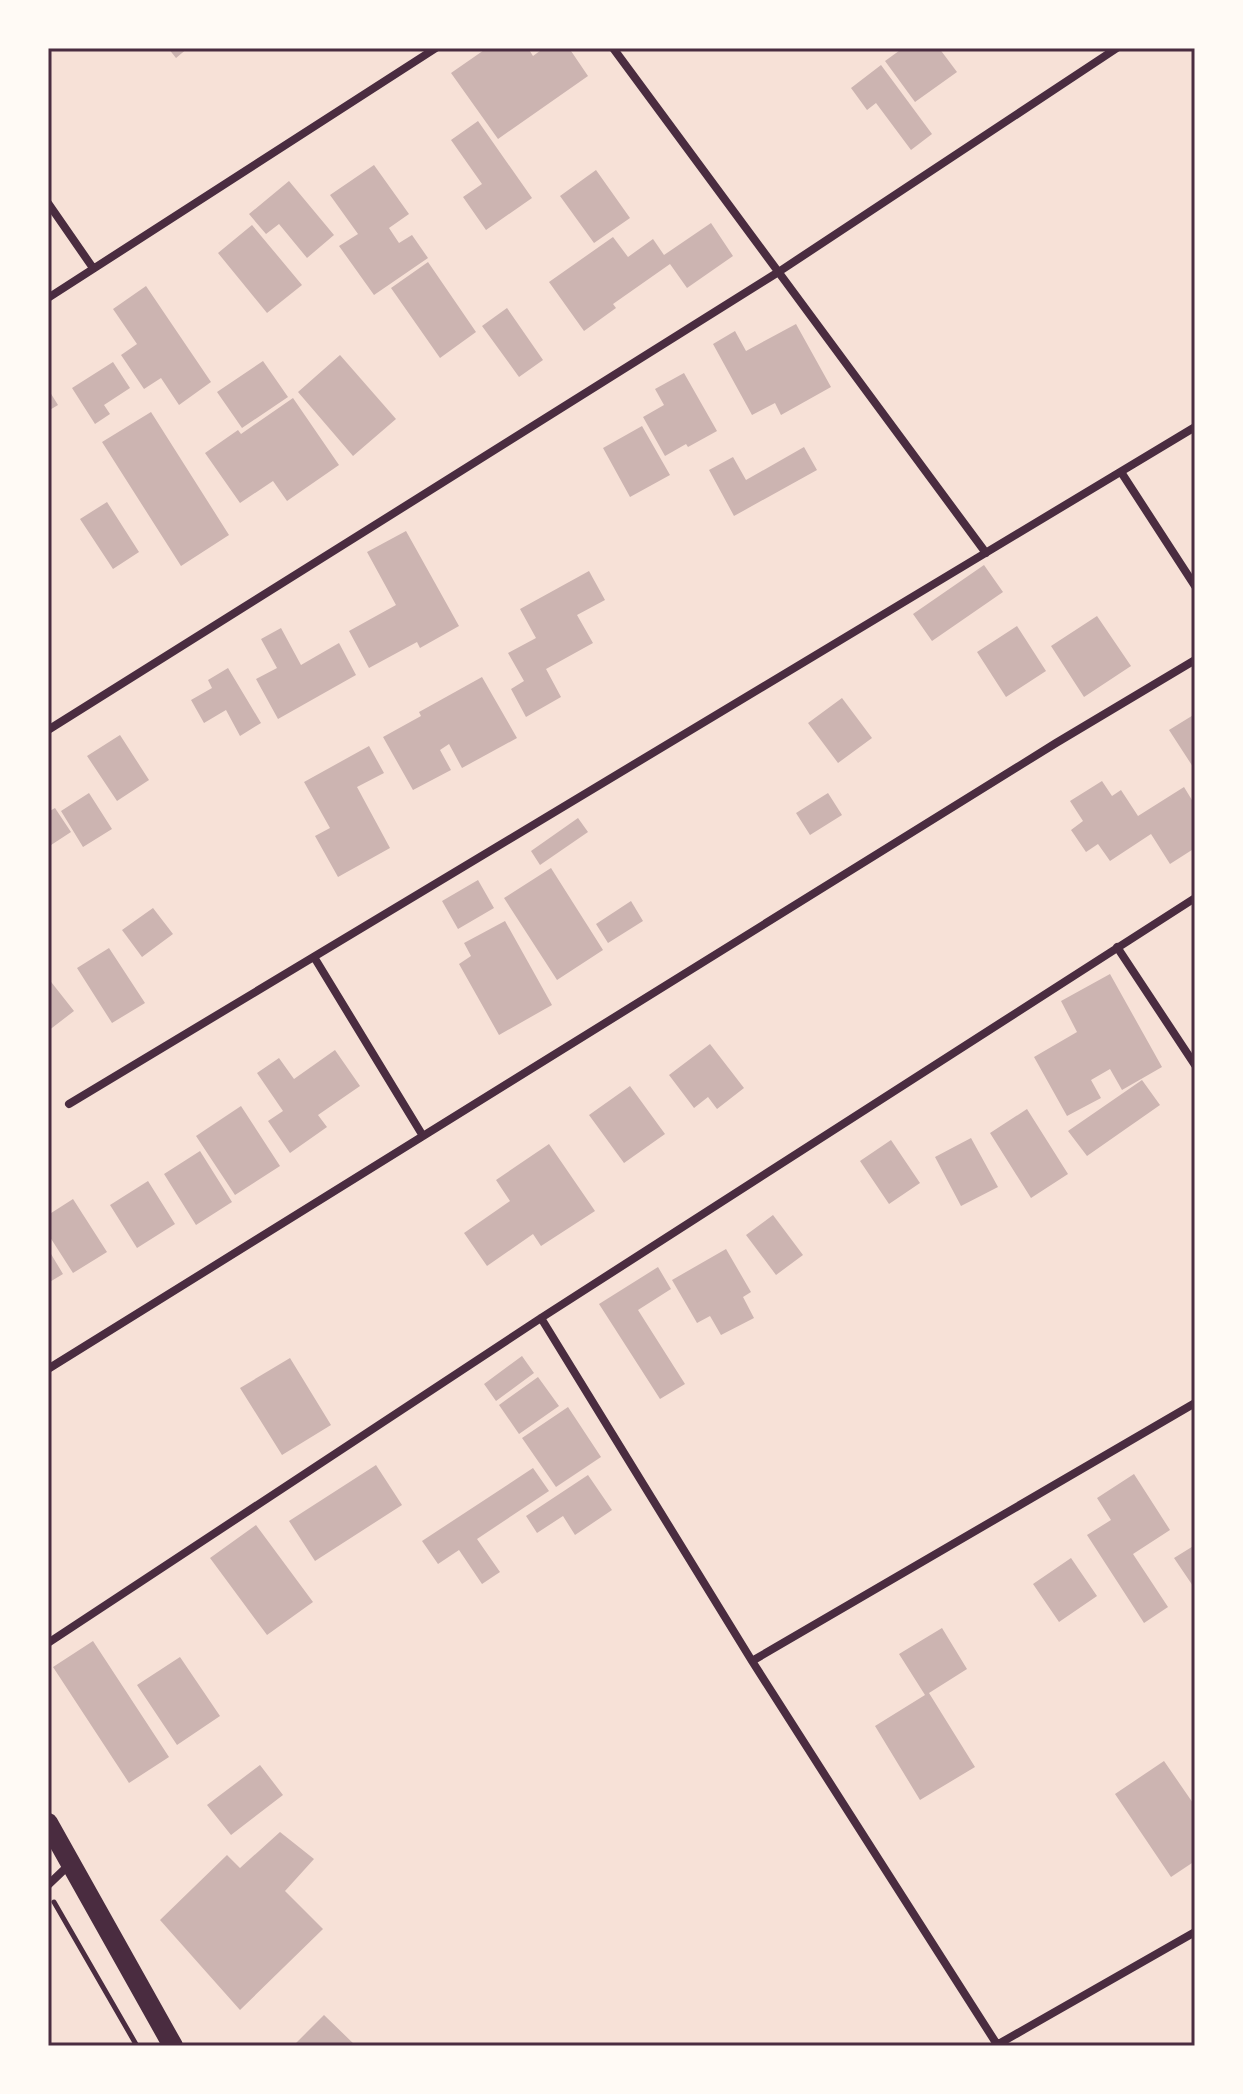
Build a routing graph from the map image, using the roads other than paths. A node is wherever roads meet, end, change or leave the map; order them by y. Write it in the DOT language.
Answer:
graph roads {
  1 [pos="436,48"];
  2 [pos="613,48"];
  3 [pos="1117,48"];
  4 [pos="48,203"];
  5 [pos="93,268"];
  6 [pos="780,271"];
  7 [pos="48,298"];
  8 [pos="1195,427"];
  9 [pos="1121,472"];
  10 [pos="986,553"];
  11 [pos="1195,586"];
  12 [pos="1195,660"];
  13 [pos="48,730"];
  14 [pos="1195,898"];
  15 [pos="1117,947"];
  16 [pos="314,957"];
  17 [pos="1195,1065"];
  18 [pos="69,1104"];
  19 [pos="423,1136"];
  20 [pos="541,1318"];
  21 [pos="48,1369"];
  22 [pos="1195,1403"];
  23 [pos="48,1643"];
  24 [pos="752,1661"];
  25 [pos="48,1823"];
  26 [pos="70,1863"];
  27 [pos="48,1885"];
  28 [pos="1195,1932"];
  29 [pos="173,2046"];
  30 [pos="997,2046"];
  1 -- 5 [label="street"];
  2 -- 6 [label="street"];
  3 -- 6 [label="street"];
  4 -- 5 [label="street"];
  5 -- 7 [label="street"];
  6 -- 10 [label="street"];
  6 -- 13 [label="street"];
  8 -- 9 [label="street"];
  9 -- 10 [label="street"];
  9 -- 11 [label="street"];
  10 -- 16 [label="street"];
  12 -- 19 [label="street"];
  14 -- 15 [label="street"];
  15 -- 17 [label="street"];
  15 -- 20 [label="street"];
  16 -- 18 [label="street"];
  16 -- 19 [label="street"];
  19 -- 21 [label="street"];
  20 -- 23 [label="street"];
  20 -- 24 [label="street"];
  22 -- 24 [label="street"];
  24 -- 30 [label="street"];
  25 -- 26 [label="main road"];
  26 -- 27 [label="street"];
  26 -- 29 [label="main road"];
  28 -- 30 [label="street"];
}
